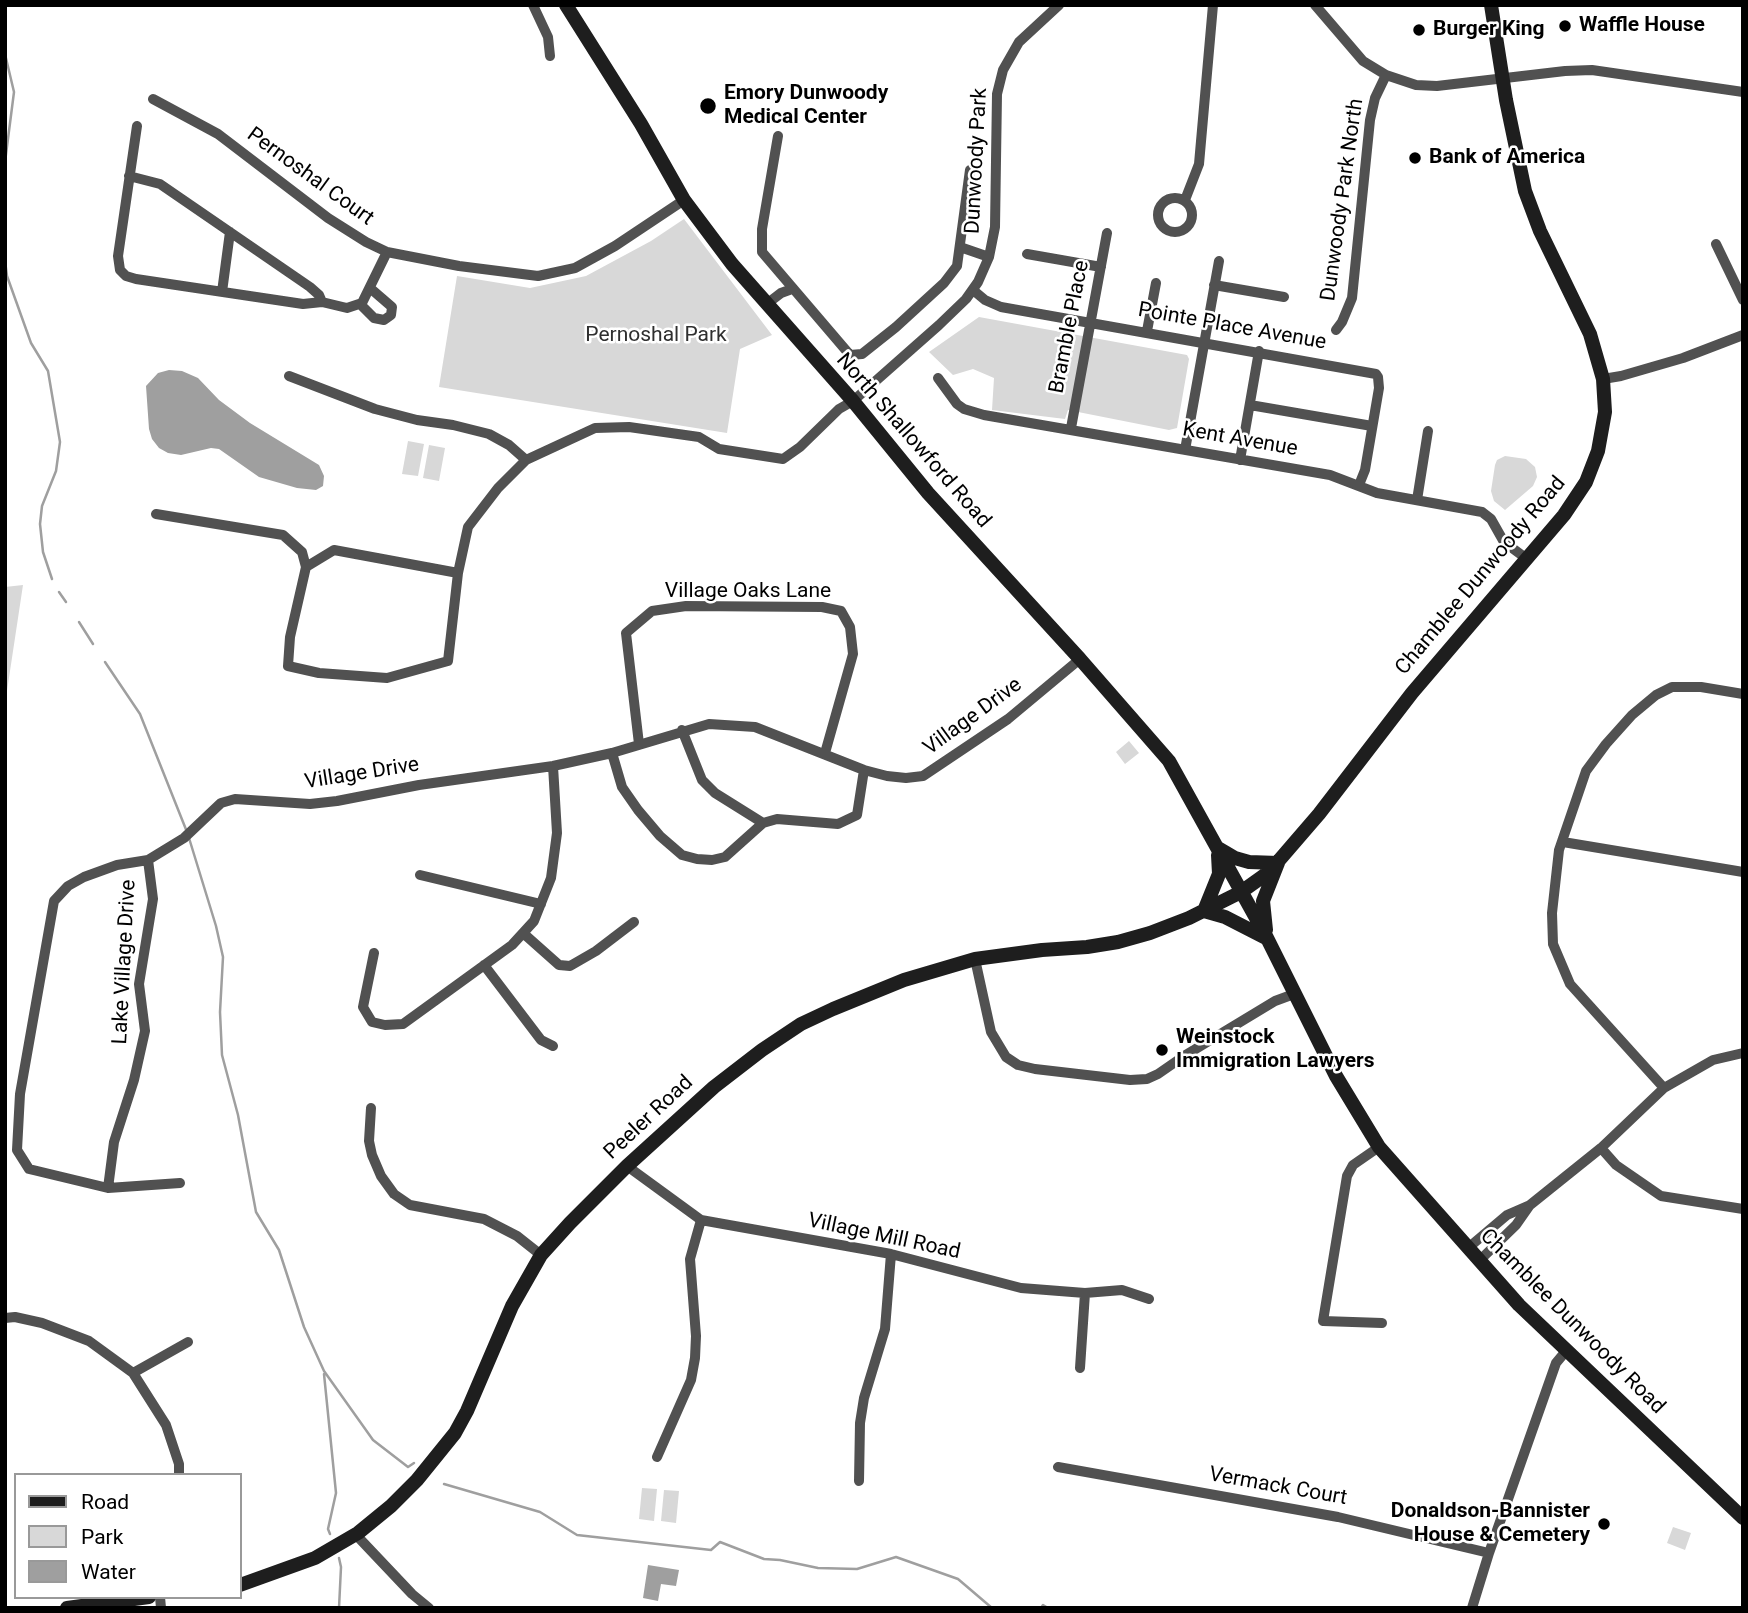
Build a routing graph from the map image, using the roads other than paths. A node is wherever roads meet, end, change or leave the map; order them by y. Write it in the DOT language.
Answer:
graph roads {
  1 [pos="533,5"];
  2 [pos="566,5"];
  3 [pos="1213,5"];
  4 [pos="1315,5"];
  5 [pos="1491,5"];
  6 [pos="1054,7"];
  7 [pos="550,55"];
  8 [pos="1386,75"];
  9 [pos="1502,78"];
  10 [pos="1743,92"];
  11 [pos="153,99"];
  12 [pos="137,125"];
  13 [pos="778,136"];
  14 [pos="970,170"];
  15 [pos="129,176"];
  16 [pos="684,200"];
  17 [pos="1185,200"];
  18 [pos="230,232"];
  19 [pos="1107,233"];
  20 [pos="1716,244"];
  21 [pos="960,247"];
  22 [pos="387,252"];
  23 [pos="1027,254"];
  24 [pos="989,257"];
  25 [pos="1219,261"];
  26 [pos="1101,267"];
  27 [pos="1156,283"];
  28 [pos="1214,285"];
  29 [pos="370,288"];
  30 [pos="792,289"];
  31 [pos="972,290"];
  32 [pos="222,292"];
  33 [pos="1284,297"];
  34 [pos="1743,300"];
  35 [pos="322,302"];
  36 [pos="768,303"];
  37 [pos="360,304"];
  38 [pos="1090,322"];
  39 [pos="1336,330"];
  40 [pos="1147,331"];
  41 [pos="1743,335"];
  42 [pos="1204,343"];
  43 [pos="1259,351"];
  44 [pos="289,376"];
  45 [pos="938,377"];
  46 [pos="1603,379"];
  47 [pos="853,401"];
  48 [pos="1250,405"];
  49 [pos="1372,425"];
  50 [pos="1071,428"];
  51 [pos="1427,437"];
  52 [pos="1185,450"];
  53 [pos="526,460"];
  54 [pos="1240,460"];
  55 [pos="1359,485"];
  56 [pos="1417,500"];
  57 [pos="156,514"];
  58 [pos="1527,559"];
  59 [pos="306,567"];
  60 [pos="458,573"];
  61 [pos="1080,659"];
  62 [pos="1743,694"];
  63 [pos="682,730"];
  64 [pos="639,744"];
  65 [pos="611,753"];
  66 [pos="825,753"];
  67 [pos="553,766"];
  68 [pos="864,770"];
  69 [pos="763,823"];
  70 [pos="1563,842"];
  71 [pos="1217,847"];
  72 [pos="149,860"];
  73 [pos="1278,863"];
  74 [pos="1743,872"];
  75 [pos="420,875"];
  76 [pos="1241,892"];
  77 [pos="541,904"];
  78 [pos="1204,911"];
  79 [pos="634,922"];
  80 [pos="523,933"];
  81 [pos="1267,939"];
  82 [pos="374,953"];
  83 [pos="975,959"];
  84 [pos="484,965"];
  85 [pos="1294,995"];
  86 [pos="553,1046"];
  87 [pos="1743,1053"];
  88 [pos="1664,1088"];
  89 [pos="371,1108"];
  90 [pos="1379,1147"];
  91 [pos="1601,1148"];
  92 [pos="627,1166"];
  93 [pos="180,1183"];
  94 [pos="108,1188"];
  95 [pos="1530,1205"];
  96 [pos="1743,1209"];
  97 [pos="701,1220"];
  98 [pos="1468,1248"];
  99 [pos="891,1254"];
  100 [pos="541,1255"];
  101 [pos="1479,1261"];
  102 [pos="1085,1293"];
  103 [pos="1149,1299"];
  104 [pos="5,1318"];
  105 [pos="1382,1324"];
  106 [pos="188,1342"];
  107 [pos="1566,1351"];
  108 [pos="1080,1368"];
  109 [pos="133,1373"];
  110 [pos="657,1457"];
  111 [pos="1058,1467"];
  112 [pos="179,1473"];
  113 [pos="859,1481"];
  114 [pos="1743,1518"];
  115 [pos="358,1532"];
  116 [pos="1489,1553"];
  117 [pos="242,1584"];
  118 [pos="134,1599"];
  119 [pos="67,1608"];
  120 [pos="429,1608"];
  121 [pos="1472,1608"];
  1 -- 7 [label="street"];
  2 -- 16 [label="street, North Shallowford Road"];
  3 -- 17 [label="street"];
  4 -- 8 [label="street"];
  5 -- 9 [label="street, Chamblee Dunwoody Road"];
  6 -- 24 [label="street, Dunwoody Park"];
  8 -- 9 [label="street"];
  8 -- 39 [label="street, Dunwoody Park North"];
  9 -- 10 [label="street"];
  9 -- 46 [label="street, Chamblee Dunwoody Road"];
  11 -- 22 [label="street, Pernoshal Court"];
  12 -- 15 [label="street"];
  13 -- 30 [label="street, Dunwoody Park"];
  14 -- 21 [label="street, Dunwoody Park"];
  15 -- 18 [label="street"];
  15 -- 32 [label="street"];
  16 -- 22 [label="street, Pernoshal Court"];
  16 -- 36 [label="street, North Shallowford Road"];
  18 -- 32 [label="street"];
  18 -- 35 [label="street"];
  19 -- 26 [label="street, Bramble Place"];
  20 -- 34 [label="street"];
  21 -- 24 [label="street, Dunwoody Park"];
  21 -- 30 [label="street, Dunwoody Park"];
  22 -- 29 [label="street"];
  23 -- 26 [label="street"];
  24 -- 31 [label="street, Dunwoody Park"];
  25 -- 28 [label="street"];
  26 -- 38 [label="street, Bramble Place"];
  27 -- 40 [label="street"];
  28 -- 33 [label="street"];
  28 -- 42 [label="street"];
  29 -- 37 [label="street"];
  29 -- 37 [label="street"];
  30 -- 36 [label="street"];
  31 -- 38 [label="street, Pointe Place Avenue"];
  31 -- 47 [label="street, Dunwoody Park"];
  32 -- 35 [label="street"];
  35 -- 37 [label="street"];
  36 -- 47 [label="street, North Shallowford Road"];
  38 -- 40 [label="street, Pointe Place Avenue"];
  38 -- 50 [label="street, Bramble Place"];
  40 -- 42 [label="street, Pointe Place Avenue"];
  41 -- 46 [label="street"];
  42 -- 43 [label="street, Pointe Place Avenue"];
  42 -- 52 [label="street"];
  43 -- 48 [label="street"];
  43 -- 49 [label="street, Pointe Place Avenue"];
  44 -- 53 [label="street"];
  45 -- 50 [label="street, Kent Avenue"];
  46 -- 58 [label="street, Chamblee Dunwoody Road"];
  47 -- 53 [label="street, Dunwoody Park"];
  47 -- 61 [label="street, North Shallowford Road"];
  48 -- 49 [label="street"];
  48 -- 54 [label="street"];
  49 -- 55 [label="street, Pointe Place Avenue"];
  50 -- 52 [label="street, Kent Avenue"];
  51 -- 56 [label="street"];
  52 -- 54 [label="street, Kent Avenue"];
  53 -- 60 [label="street"];
  54 -- 55 [label="street, Kent Avenue"];
  55 -- 56 [label="street, Kent Avenue"];
  56 -- 58 [label="street, Kent Avenue"];
  57 -- 59 [label="street"];
  58 -- 73 [label="street, Chamblee Dunwoody Road"];
  59 -- 60 [label="street"];
  59 -- 60 [label="street"];
  61 -- 68 [label="street, Village Drive"];
  61 -- 71 [label="street, North Shallowford Road"];
  62 -- 70 [label="street"];
  63 -- 64 [label="street, Village Drive"];
  63 -- 66 [label="street, Village Drive"];
  63 -- 69 [label="street"];
  64 -- 65 [label="street, Village Drive"];
  64 -- 66 [label="street, Village Oaks Lane"];
  65 -- 67 [label="street, Village Drive"];
  65 -- 69 [label="street"];
  66 -- 68 [label="street, Village Drive"];
  67 -- 72 [label="street, Village Drive"];
  67 -- 77 [label="street"];
  68 -- 69 [label="street"];
  70 -- 74 [label="street"];
  70 -- 88 [label="street"];
  71 -- 73 [label="street"];
  71 -- 76 [label="street, North Shallowford Road"];
  71 -- 78 [label="street"];
  72 -- 94 [label="street, Lake Village Drive"];
  72 -- 94 [label="street, Village Drive"];
  73 -- 76 [label="street, Chamblee Dunwoody Road"];
  73 -- 81 [label="street"];
  75 -- 77 [label="street"];
  76 -- 78 [label="street, Peeler Road"];
  76 -- 81 [label="street"];
  77 -- 80 [label="street"];
  78 -- 81 [label="street"];
  78 -- 83 [label="street, Peeler Road"];
  79 -- 80 [label="street"];
  80 -- 84 [label="street"];
  81 -- 85 [label="street"];
  82 -- 84 [label="street"];
  83 -- 85 [label="street"];
  83 -- 92 [label="street, Peeler Road"];
  84 -- 86 [label="street"];
  85 -- 90 [label="street, Chamblee Dunwoody Road"];
  87 -- 88 [label="street"];
  88 -- 91 [label="street"];
  89 -- 100 [label="street"];
  90 -- 98 [label="street, Chamblee Dunwoody Road"];
  90 -- 105 [label="street"];
  91 -- 95 [label="street"];
  91 -- 96 [label="street"];
  92 -- 97 [label="street, Village Mill Road"];
  92 -- 100 [label="street, Peeler Road"];
  93 -- 94 [label="street, Village Drive"];
  95 -- 98 [label="street"];
  95 -- 101 [label="street"];
  97 -- 99 [label="street, Village Mill Road"];
  97 -- 110 [label="street"];
  98 -- 101 [label="street, Chamblee Dunwoody Road"];
  99 -- 102 [label="street, Village Mill Road"];
  99 -- 113 [label="street"];
  100 -- 115 [label="street, Peeler Road"];
  101 -- 107 [label="street, Chamblee Dunwoody Road"];
  102 -- 103 [label="street, Village Mill Road"];
  102 -- 108 [label="street"];
  104 -- 109 [label="street"];
  106 -- 109 [label="street"];
  107 -- 114 [label="street, Chamblee Dunwoody Road"];
  107 -- 116 [label="street"];
  109 -- 112 [label="street"];
  111 -- 116 [label="street, Vermack Court"];
  115 -- 117 [label="street, Peeler Road"];
  115 -- 120 [label="street"];
  116 -- 121 [label="street"];
  118 -- 119 [label="street"];
}
